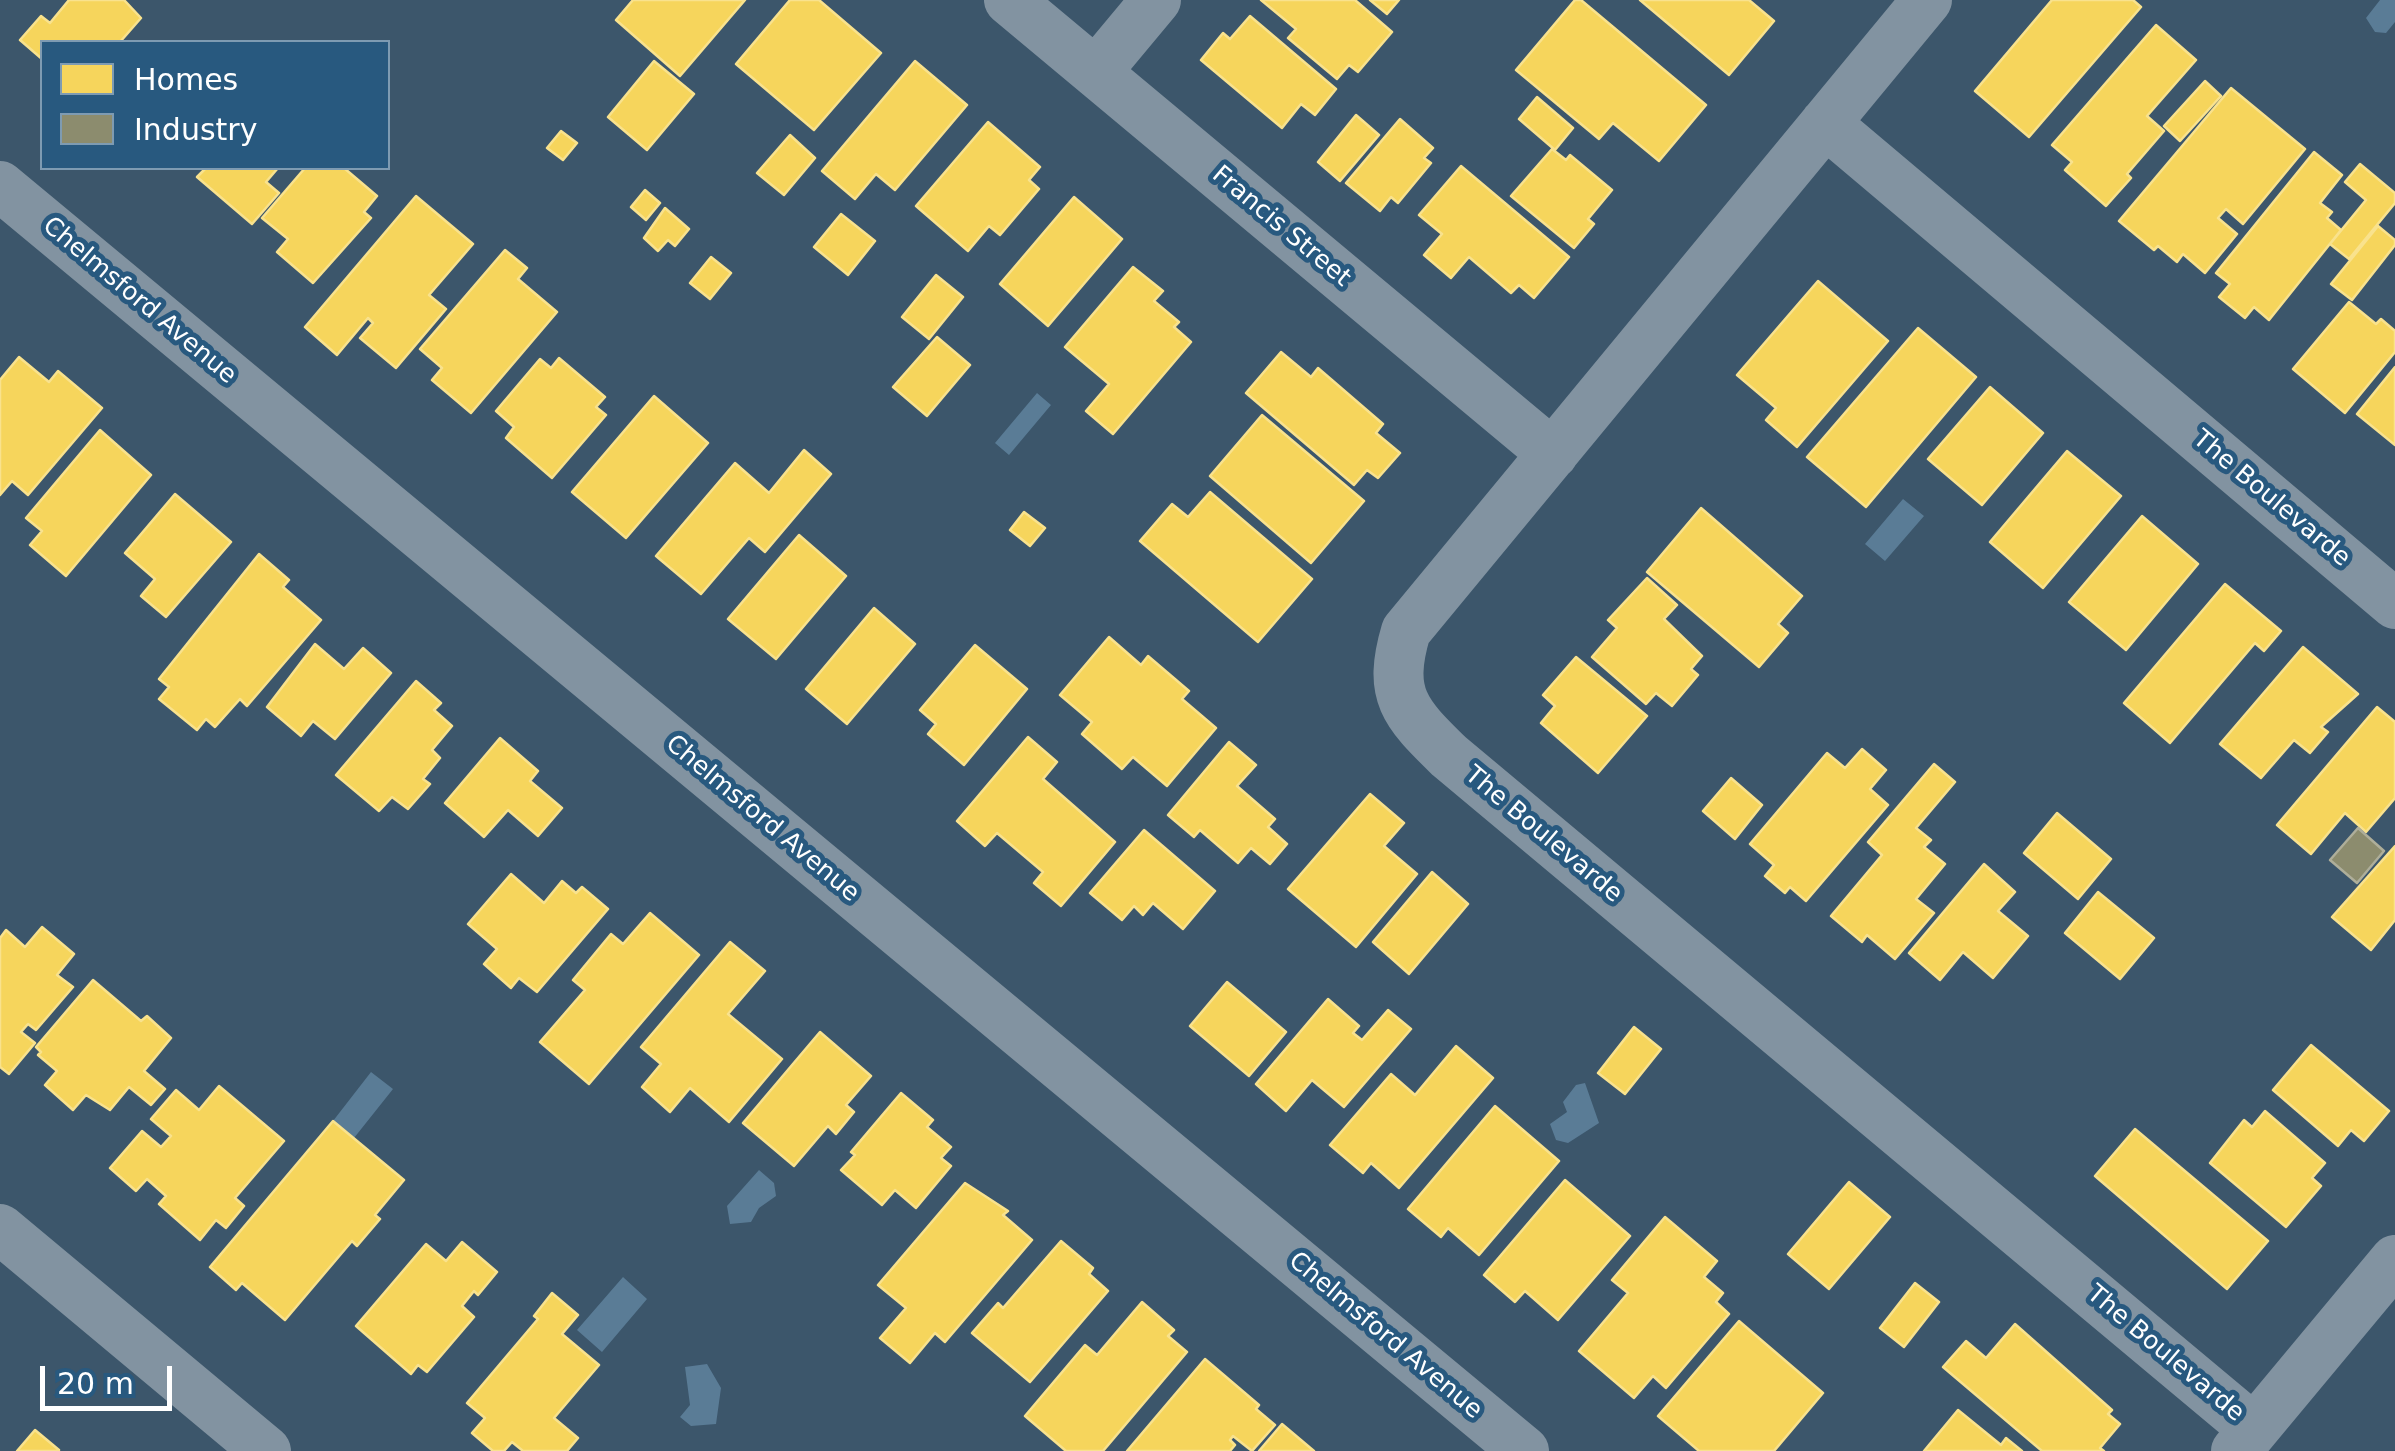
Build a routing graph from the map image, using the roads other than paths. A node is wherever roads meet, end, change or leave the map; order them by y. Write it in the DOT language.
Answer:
graph roads {
  1 [pos="1009,0"];
  2 [pos="1156,0"];
  3 [pos="1927,0"];
  4 [pos="1096,72"];
  5 [pos="1825,124"];
  6 [pos="0,186"];
  7 [pos="1552,454"];
  8 [pos="2395,604"];
  9 [pos="0,1229"];
  10 [pos="2395,1260"];
  11 [pos="2245,1440"];
  12 [pos="266,1451"];
  13 [pos="1524,1451"];
  1 -- 4 [label="street, Francis Street"];
  2 -- 4 [label="street"];
  3 -- 5 [label="street, The Boulevarde"];
  4 -- 7 [label="street, Francis Street"];
  5 -- 7 [label="street, The Boulevarde"];
  5 -- 8 [label="street, The Boulevarde"];
  6 -- 13 [label="street, Chelmsford Avenue"];
  7 -- 11 [label="street, The Boulevarde"];
  9 -- 12 [label="street"];
  10 -- 11 [label="street"];
}
